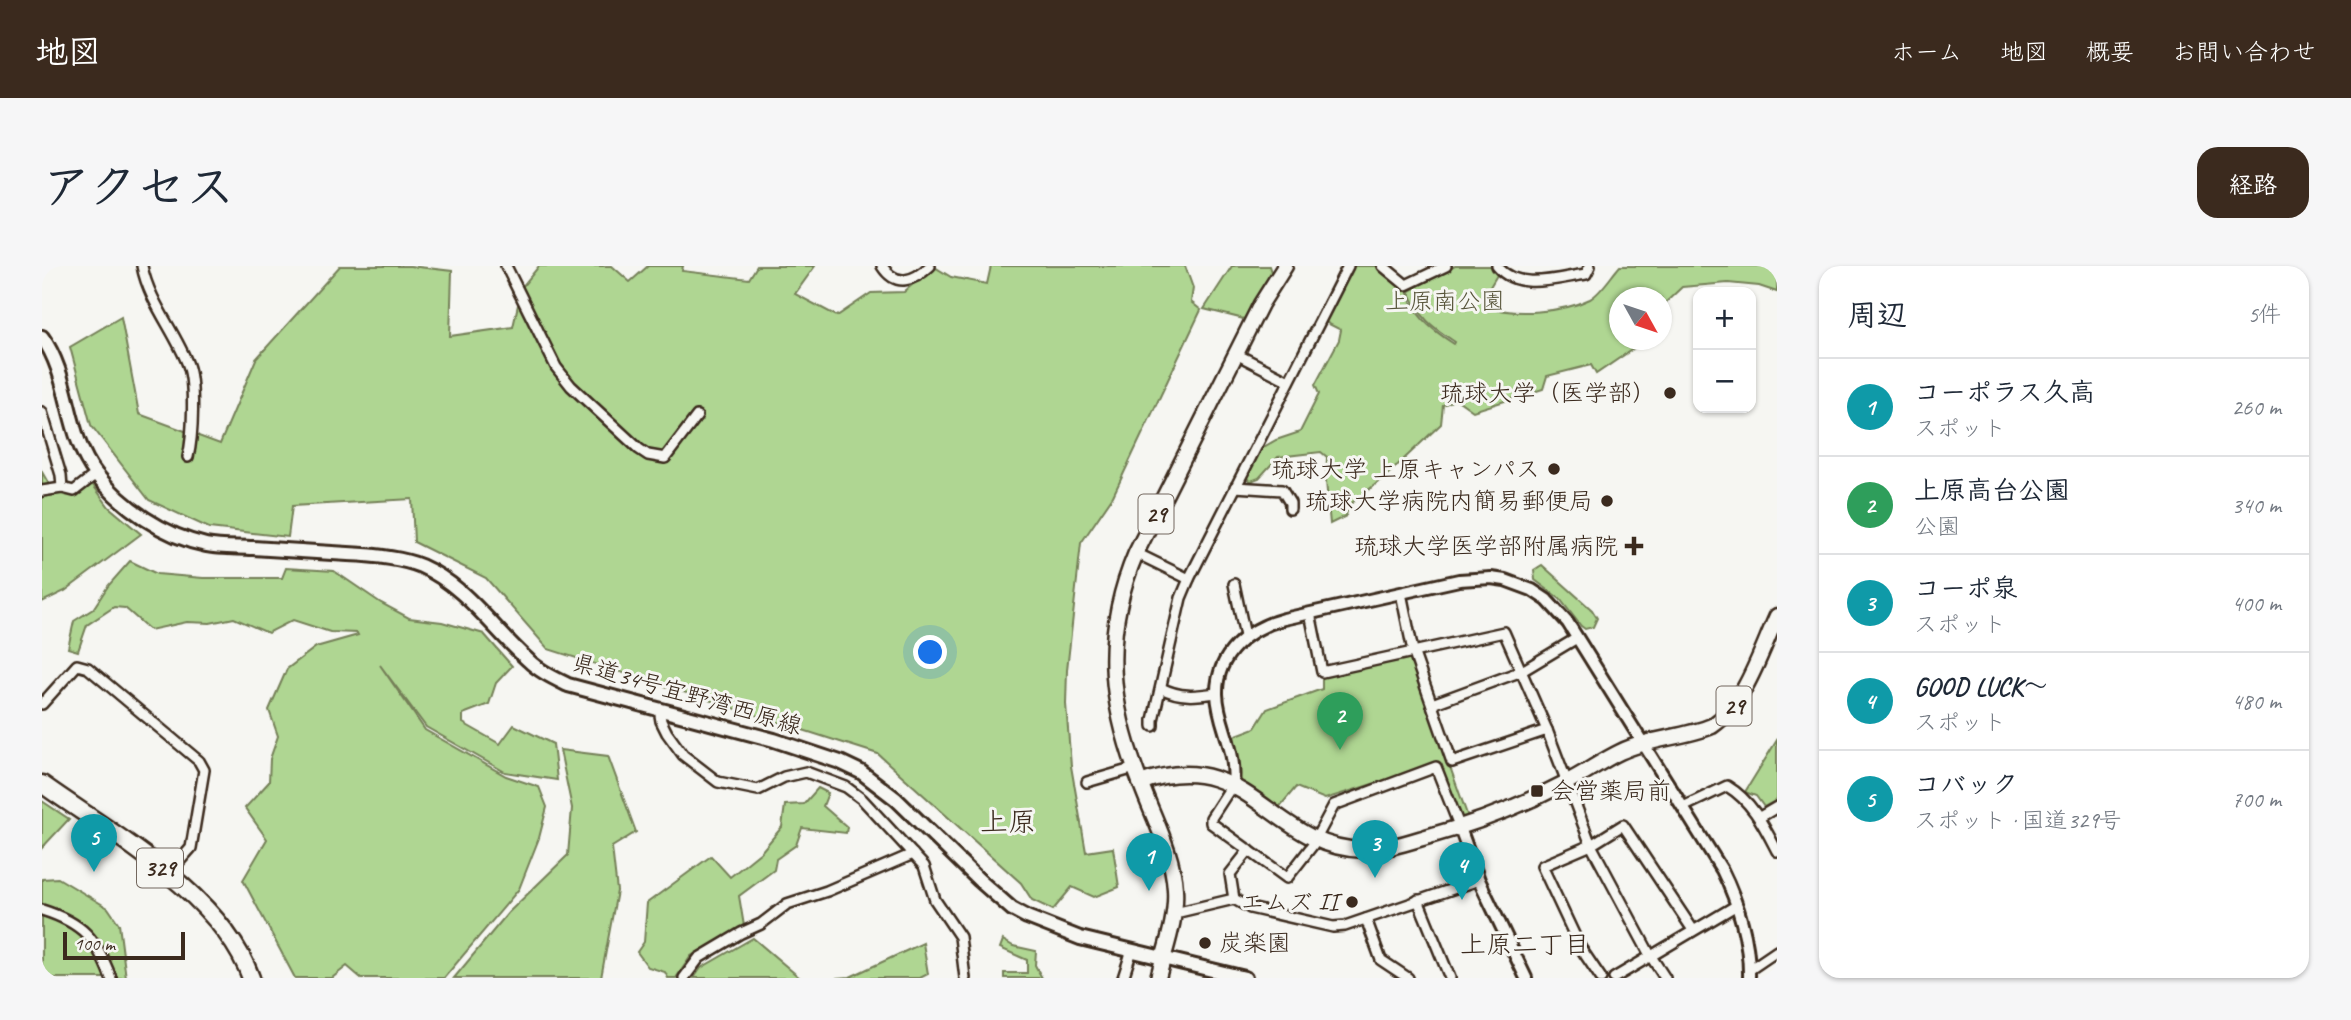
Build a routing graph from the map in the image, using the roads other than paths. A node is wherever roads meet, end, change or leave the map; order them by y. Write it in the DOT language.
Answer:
graph roads {
  1 [pos="142,266"];
  2 [pos="506,266"];
  3 [pos="882,266"];
  4 [pos="930,266"];
  5 [pos="1348,266"];
  6 [pos="1383,266"];
  7 [pos="1446,266"];
  8 [pos="1497,266"];
  9 [pos="1590,266"];
  10 [pos="1279,270"];
  11 [pos="42,337"];
  12 [pos="1236,354"];
  13 [pos="1289,381"];
  14 [pos="42,412"];
  15 [pos="697,416"];
  16 [pos="188,457"];
  17 [pos="96,474"];
  18 [pos="1235,487"];
  19 [pos="62,488"];
  20 [pos="42,491"];
  21 [pos="1290,509"];
  22 [pos="1136,553"];
  23 [pos="1189,579"];
  24 [pos="1234,584"];
  25 [pos="1401,593"];
  26 [pos="1310,613"];
  27 [pos="1777,616"];
  28 [pos="1245,636"];
  29 [pos="1577,638"];
  30 [pos="1413,651"];
  31 [pos="1522,671"];
  32 [pos="1161,688"];
  33 [pos="1217,693"];
  34 [pos="42,704"];
  35 [pos="1432,704"];
  36 [pos="659,709"];
  37 [pos="1153,726"];
  38 [pos="1547,730"];
  39 [pos="1644,744"];
  40 [pos="1135,768"];
  41 [pos="1087,782"];
  42 [pos="1568,782"];
  43 [pos="1140,783"];
  44 [pos="42,784"];
  45 [pos="1233,784"];
  46 [pos="1683,807"];
  47 [pos="1777,807"];
  48 [pos="1760,817"];
  49 [pos="1460,828"];
  50 [pos="1315,839"];
  51 [pos="1591,845"];
  52 [pos="1249,850"];
  53 [pos="1777,851"];
  54 [pos="913,854"];
  55 [pos="168,874"];
  56 [pos="1479,880"];
  57 [pos="1234,899"];
  58 [pos="1418,900"];
  59 [pos="1737,905"];
  60 [pos="42,910"];
  61 [pos="1175,914"];
  62 [pos="1366,919"];
  63 [pos="1693,930"];
  64 [pos="1132,950"];
  65 [pos="1777,951"];
  66 [pos="1650,956"];
  67 [pos="1163,959"];
  68 [pos="1749,974"];
  69 [pos="1447,977"];
  70 [pos="111,978"];
  71 [pos="251,978"];
  72 [pos="684,978"];
  73 [pos="965,978"];
  74 [pos="1123,978"];
  75 [pos="1158,978"];
  76 [pos="1244,978"];
  77 [pos="1408,978"];
  78 [pos="1526,978"];
  79 [pos="1601,978"];
  80 [pos="1614,978"];
  81 [pos="1665,978"];
  1 -- 16 [label="street"];
  2 -- 15 [label="street"];
  3 -- 4 [label="street"];
  5 -- 13 [label="street"];
  6 -- 7 [label="street"];
  8 -- 9 [label="street"];
  10 -- 12 [label="main road, 29"];
  11 -- 17 [label="main road, 県道34号宜野湾西原線"];
  12 -- 13 [label="street"];
  12 -- 22 [label="main road, 29"];
  13 -- 18 [label="street"];
  14 -- 19 [label="street"];
  17 -- 19 [label="street"];
  17 -- 36 [label="main road, 県道34号宜野湾西原線"];
  18 -- 21 [label="street"];
  18 -- 23 [label="street"];
  19 -- 20 [label="street"];
  22 -- 23 [label="street"];
  22 -- 40 [label="main road, 29"];
  23 -- 32 [label="street"];
  24 -- 28 [label="street"];
  25 -- 26 [label="street"];
  25 -- 29 [label="street"];
  25 -- 30 [label="street"];
  26 -- 28 [label="street"];
  26 -- 30 [label="street"];
  27 -- 39 [label="main road, 29"];
  28 -- 33 [label="street"];
  29 -- 31 [label="street"];
  29 -- 39 [label="street"];
  30 -- 31 [label="street"];
  30 -- 35 [label="street"];
  31 -- 35 [label="street"];
  31 -- 38 [label="street"];
  32 -- 33 [label="street"];
  32 -- 37 [label="street"];
  33 -- 45 [label="street"];
  34 -- 55 [label="street"];
  35 -- 38 [label="street"];
  36 -- 54 [label="street"];
  36 -- 64 [label="main road, 県道34号宜野湾西原線"];
  38 -- 42 [label="street"];
  39 -- 42 [label="main road, 29"];
  39 -- 46 [label="street"];
  40 -- 41 [label="street"];
  40 -- 43 [label="main road, 29"];
  42 -- 49 [label="main road, 29"];
  42 -- 51 [label="street"];
  43 -- 45 [label="main road, 29"];
  43 -- 61 [label="main road, 29"];
  44 -- 55 [label="highway, 329"];
  45 -- 50 [label="main road, 29"];
  45 -- 52 [label="street"];
  46 -- 48 [label="street"];
  46 -- 59 [label="street"];
  47 -- 48 [label="street"];
  48 -- 53 [label="street"];
  49 -- 50 [label="main road, 29"];
  49 -- 50 [label="street"];
  49 -- 56 [label="street"];
  50 -- 52 [label="street"];
  51 -- 63 [label="street"];
  51 -- 66 [label="street"];
  51 -- 79 [label="street"];
  52 -- 57 [label="street"];
  54 -- 72 [label="street"];
  54 -- 73 [label="street"];
  55 -- 71 [label="highway, 329"];
  56 -- 58 [label="street"];
  56 -- 78 [label="street"];
  57 -- 61 [label="street"];
  57 -- 62 [label="street"];
  58 -- 62 [label="street"];
  58 -- 69 [label="street"];
  59 -- 63 [label="street"];
  59 -- 68 [label="street"];
  60 -- 70 [label="street"];
  61 -- 67 [label="main road, 29"];
  62 -- 77 [label="street"];
  63 -- 66 [label="street"];
  64 -- 67 [label="main road, 県道34号宜野湾西原線"];
  64 -- 74 [label="street"];
  65 -- 68 [label="street"];
  66 -- 80 [label="street"];
  66 -- 81 [label="street"];
  67 -- 75 [label="main road, 29"];
  67 -- 76 [label="main road, 県道34号宜野湾西原線"];
}
